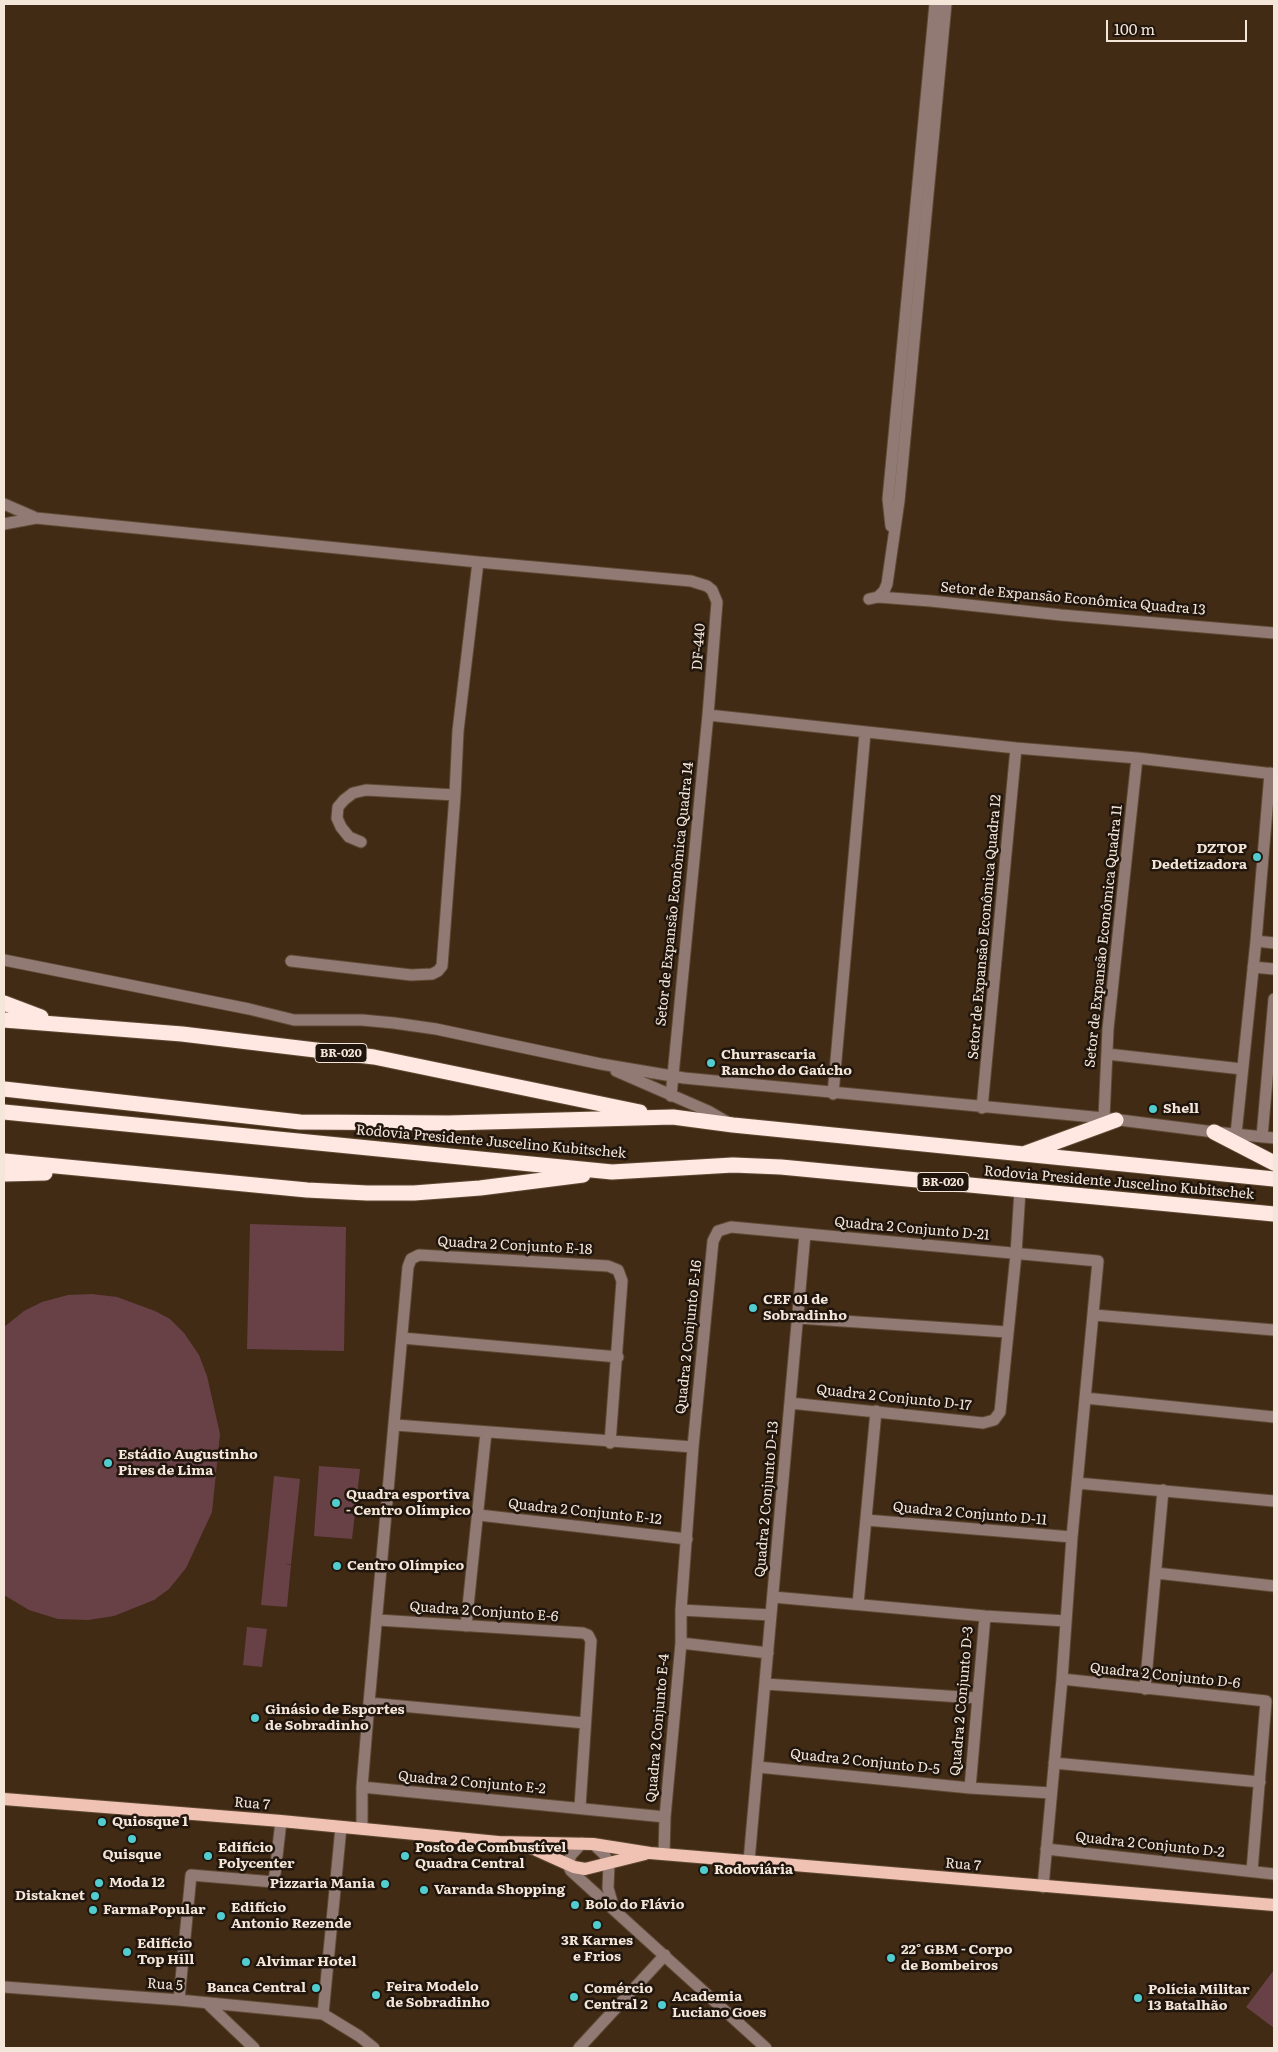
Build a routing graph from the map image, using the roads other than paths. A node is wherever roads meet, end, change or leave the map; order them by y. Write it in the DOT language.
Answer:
graph roads {
  1 [pos="934,4"];
  2 [pos="946,4"];
  3 [pos="4,504"];
  4 [pos="36,518"];
  5 [pos="4,524"];
  6 [pos="892,540"];
  7 [pos="478,562"];
  8 [pos="1274,633"];
  9 [pos="708,715"];
  10 [pos="866,733"];
  11 [pos="1016,748"];
  12 [pos="1137,758"];
  13 [pos="1272,774"];
  14 [pos="455,795"];
  15 [pos="361,842"];
  16 [pos="1256,941"];
  17 [pos="1274,944"];
  18 [pos="4,960"];
  19 [pos="291,962"];
  20 [pos="22,963"];
  21 [pos="4,965"];
  22 [pos="1253,967"];
  23 [pos="1274,969"];
  24 [pos="1274,1000"];
  25 [pos="4,1003"];
  26 [pos="4,1020"];
  27 [pos="71,1026"];
  28 [pos="1107,1054"];
  29 [pos="601,1064"];
  30 [pos="1242,1069"];
  31 [pos="672,1076"];
  32 [pos="4,1089"];
  33 [pos="833,1094"];
  34 [pos="671,1096"];
  35 [pos="982,1108"];
  36 [pos="4,1112"];
  37 [pos="673,1118"];
  38 [pos="1110,1119"];
  39 [pos="734,1126"];
  40 [pos="1214,1132"];
  41 [pos="1236,1134"];
  42 [pos="1262,1137"];
  43 [pos="1274,1138"];
  44 [pos="1022,1155"];
  45 [pos="4,1161"];
  46 [pos="1274,1163"];
  47 [pos="114,1172"];
  48 [pos="612,1172"];
  49 [pos="4,1174"];
  50 [pos="1274,1179"];
  51 [pos="1020,1190"];
  52 [pos="1274,1214"];
  53 [pos="718,1231"];
  54 [pos="805,1234"];
  55 [pos="1016,1254"];
  56 [pos="1094,1314"];
  57 [pos="798,1318"];
  58 [pos="1274,1330"];
  59 [pos="1007,1332"];
  60 [pos="402,1338"];
  61 [pos="618,1357"];
  62 [pos="1085,1398"];
  63 [pos="790,1402"];
  64 [pos="876,1411"];
  65 [pos="1274,1417"];
  66 [pos="395,1425"];
  67 [pos="486,1432"];
  68 [pos="610,1442"];
  69 [pos="693,1447"];
  70 [pos="1077,1482"];
  71 [pos="1163,1490"];
  72 [pos="1274,1500"];
  73 [pos="479,1515"];
  74 [pos="866,1520"];
  75 [pos="1072,1537"];
  76 [pos="687,1539"];
  77 [pos="1156,1573"];
  78 [pos="1274,1586"];
  79 [pos="773,1597"];
  80 [pos="858,1604"];
  81 [pos="681,1610"];
  82 [pos="771,1615"];
  83 [pos="985,1616"];
  84 [pos="378,1620"];
  85 [pos="1066,1621"];
  86 [pos="466,1626"];
  87 [pos="680,1643"];
  88 [pos="768,1653"];
  89 [pos="1062,1679"];
  90 [pos="765,1684"];
  91 [pos="1145,1689"];
  92 [pos="977,1698"];
  93 [pos="369,1703"];
  94 [pos="584,1723"];
  95 [pos="1054,1763"];
  96 [pos="758,1767"];
  97 [pos="1260,1782"];
  98 [pos="362,1788"];
  99 [pos="970,1788"];
  100 [pos="1051,1793"];
  101 [pos="4,1799"];
  102 [pos="580,1808"];
  103 [pos="665,1817"];
  104 [pos="281,1821"];
  105 [pos="341,1827"];
  106 [pos="362,1829"];
  107 [pos="498,1842"];
  108 [pos="588,1844"];
  109 [pos="1046,1849"];
  110 [pos="650,1853"];
  111 [pos="664,1854"];
  112 [pos="749,1861"];
  113 [pos="609,1864"];
  114 [pos="568,1865"];
  115 [pos="1252,1871"];
  116 [pos="1274,1874"];
  117 [pos="1043,1887"];
  118 [pos="1274,1905"];
  119 [pos="614,1909"];
  120 [pos="665,1955"];
  121 [pos="4,1987"];
  122 [pos="179,2000"];
  123 [pos="207,2003"];
  124 [pos="323,2014"];
  125 [pos="254,2048"];
  126 [pos="374,2048"];
  127 [pos="579,2048"];
  128 [pos="766,2048"];
  1 -- 6 [label="street"];
  2 -- 6 [label="street"];
  3 -- 4 [label="street"];
  4 -- 5 [label="street"];
  4 -- 7 [label="street"];
  6 -- 8 [label="street, Setor de Expansão Econômica Quadra 13"];
  7 -- 9 [label="street, DF-440"];
  7 -- 14 [label="street"];
  9 -- 10 [label="street"];
  9 -- 31 [label="street, Setor de Expansão Econômica Quadra 14"];
  10 -- 11 [label="street"];
  10 -- 33 [label="street"];
  11 -- 12 [label="street"];
  11 -- 35 [label="street, Setor de Expansão Econômica Quadra 12"];
  12 -- 13 [label="street"];
  12 -- 28 [label="street, Setor de Expansão Econômica Quadra 11"];
  13 -- 16 [label="street"];
  14 -- 15 [label="street"];
  14 -- 19 [label="street"];
  16 -- 17 [label="street"];
  16 -- 22 [label="street"];
  18 -- 20 [label="street"];
  20 -- 21 [label="street"];
  20 -- 29 [label="street"];
  22 -- 23 [label="street"];
  22 -- 30 [label="street"];
  24 -- 42 [label="street"];
  25 -- 27 [label="highway"];
  26 -- 27 [label="highway, BR-020"];
  27 -- 37 [label="highway, BR-020"];
  28 -- 30 [label="street"];
  28 -- 38 [label="street, Setor de Expansão Econômica Quadra 11"];
  29 -- 31 [label="street"];
  29 -- 34 [label="street"];
  30 -- 41 [label="street"];
  31 -- 33 [label="street"];
  31 -- 34 [label="street, Setor de Expansão Econômica Quadra 14"];
  32 -- 37 [label="highway, Rodovia Presidente Juscelino Kubitschek / BR-020"];
  33 -- 35 [label="street"];
  34 -- 39 [label="street"];
  35 -- 38 [label="street"];
  36 -- 48 [label="highway, Rodovia Presidente Juscelino Kubitschek / BR-020"];
  37 -- 39 [label="highway, Rodovia Presidente Juscelino Kubitschek / BR-020"];
  38 -- 40 [label="street"];
  38 -- 44 [label="highway"];
  39 -- 44 [label="highway, Rodovia Presidente Juscelino Kubitschek / BR-020"];
  40 -- 41 [label="street"];
  40 -- 46 [label="highway"];
  41 -- 42 [label="street"];
  42 -- 43 [label="street"];
  44 -- 50 [label="highway, Rodovia Presidente Juscelino Kubitschek / BR-020"];
  45 -- 47 [label="highway, BR-020"];
  47 -- 48 [label="highway, BR-020"];
  47 -- 49 [label="highway"];
  48 -- 51 [label="highway, Rodovia Presidente Juscelino Kubitschek / BR-020"];
  51 -- 52 [label="highway, Rodovia Presidente Juscelino Kubitschek / BR-020"];
  51 -- 55 [label="street"];
  53 -- 54 [label="street, Quadra 2 Conjunto D-21"];
  53 -- 69 [label="street, Quadra 2 Conjunto E-16"];
  54 -- 55 [label="street, Quadra 2 Conjunto D-21"];
  54 -- 57 [label="street, Quadra 2 Conjunto D-13"];
  55 -- 56 [label="street, Quadra 2 Conjunto D-21"];
  55 -- 59 [label="street"];
  56 -- 58 [label="street"];
  56 -- 62 [label="street"];
  57 -- 59 [label="street"];
  57 -- 63 [label="street, Quadra 2 Conjunto D-13"];
  59 -- 64 [label="street, Quadra 2 Conjunto D-17"];
  60 -- 61 [label="street"];
  60 -- 61 [label="street, Quadra 2 Conjunto E-18"];
  60 -- 66 [label="street"];
  61 -- 68 [label="street"];
  62 -- 65 [label="street"];
  62 -- 70 [label="street"];
  63 -- 64 [label="street, Quadra 2 Conjunto D-17"];
  63 -- 79 [label="street, Quadra 2 Conjunto D-13"];
  64 -- 74 [label="street"];
  66 -- 67 [label="street"];
  66 -- 84 [label="street"];
  67 -- 68 [label="street"];
  67 -- 73 [label="street"];
  68 -- 69 [label="street"];
  69 -- 76 [label="street, Quadra 2 Conjunto E-16"];
  70 -- 71 [label="street"];
  70 -- 75 [label="street"];
  71 -- 72 [label="street"];
  71 -- 77 [label="street"];
  73 -- 76 [label="street, Quadra 2 Conjunto E-12"];
  73 -- 86 [label="street"];
  74 -- 75 [label="street, Quadra 2 Conjunto D-11"];
  74 -- 80 [label="street"];
  75 -- 85 [label="street"];
  76 -- 81 [label="street, Quadra 2 Conjunto E-4"];
  77 -- 78 [label="street"];
  77 -- 91 [label="street"];
  79 -- 80 [label="street"];
  79 -- 82 [label="street, Quadra 2 Conjunto D-13"];
  80 -- 83 [label="street"];
  81 -- 82 [label="street"];
  81 -- 87 [label="street, Quadra 2 Conjunto E-4"];
  82 -- 88 [label="street, Quadra 2 Conjunto D-13"];
  83 -- 85 [label="street"];
  83 -- 92 [label="street, Quadra 2 Conjunto D-3"];
  84 -- 86 [label="street, Quadra 2 Conjunto E-6"];
  84 -- 93 [label="street"];
  85 -- 89 [label="street"];
  86 -- 94 [label="street, Quadra 2 Conjunto E-6"];
  87 -- 88 [label="street"];
  87 -- 103 [label="street, Quadra 2 Conjunto E-4"];
  88 -- 90 [label="street, Quadra 2 Conjunto D-13"];
  89 -- 91 [label="street, Quadra 2 Conjunto D-6"];
  89 -- 95 [label="street"];
  90 -- 92 [label="street"];
  90 -- 96 [label="street, Quadra 2 Conjunto D-13"];
  91 -- 97 [label="street, Quadra 2 Conjunto D-6"];
  92 -- 99 [label="street, Quadra 2 Conjunto D-3"];
  93 -- 94 [label="street"];
  93 -- 98 [label="street"];
  94 -- 102 [label="street"];
  95 -- 97 [label="street"];
  95 -- 100 [label="street"];
  96 -- 99 [label="street, Quadra 2 Conjunto D-5"];
  96 -- 112 [label="street, Quadra 2 Conjunto D-13"];
  97 -- 115 [label="street"];
  98 -- 102 [label="street, Quadra 2 Conjunto E-2"];
  98 -- 106 [label="street"];
  99 -- 100 [label="street, Quadra 2 Conjunto D-5"];
  100 -- 109 [label="street"];
  101 -- 104 [label="main road, Rua 7"];
  102 -- 103 [label="street, Quadra 2 Conjunto E-2"];
  103 -- 111 [label="street, Quadra 2 Conjunto E-4"];
  104 -- 105 [label="main road, Rua 7"];
  104 -- 122 [label="street"];
  105 -- 106 [label="main road, Rua 7"];
  105 -- 124 [label="street"];
  106 -- 107 [label="main road, Rua 7"];
  107 -- 108 [label="main road, Rua 7"];
  107 -- 114 [label="main road, Rua 7"];
  108 -- 110 [label="main road, Rua 7"];
  108 -- 113 [label="street"];
  108 -- 114 [label="street"];
  109 -- 115 [label="street, Quadra 2 Conjunto D-2"];
  109 -- 117 [label="street"];
  110 -- 111 [label="main road, Rua 7"];
  110 -- 113 [label="main road, Rua 7"];
  111 -- 112 [label="main road, Rua 7"];
  112 -- 117 [label="main road, Rua 7"];
  113 -- 114 [label="main road, Rua 7"];
  113 -- 119 [label="street"];
  114 -- 119 [label="street"];
  115 -- 116 [label="street, Quadra 2 Conjunto D-2"];
  117 -- 118 [label="main road, Rua 7"];
  119 -- 120 [label="street"];
  120 -- 127 [label="street"];
  120 -- 128 [label="street"];
  121 -- 122 [label="street, Rua 5"];
  122 -- 123 [label="street, Rua 5"];
  123 -- 124 [label="street, Rua 5"];
  123 -- 125 [label="street"];
  124 -- 126 [label="street, Rua 5"];
}
